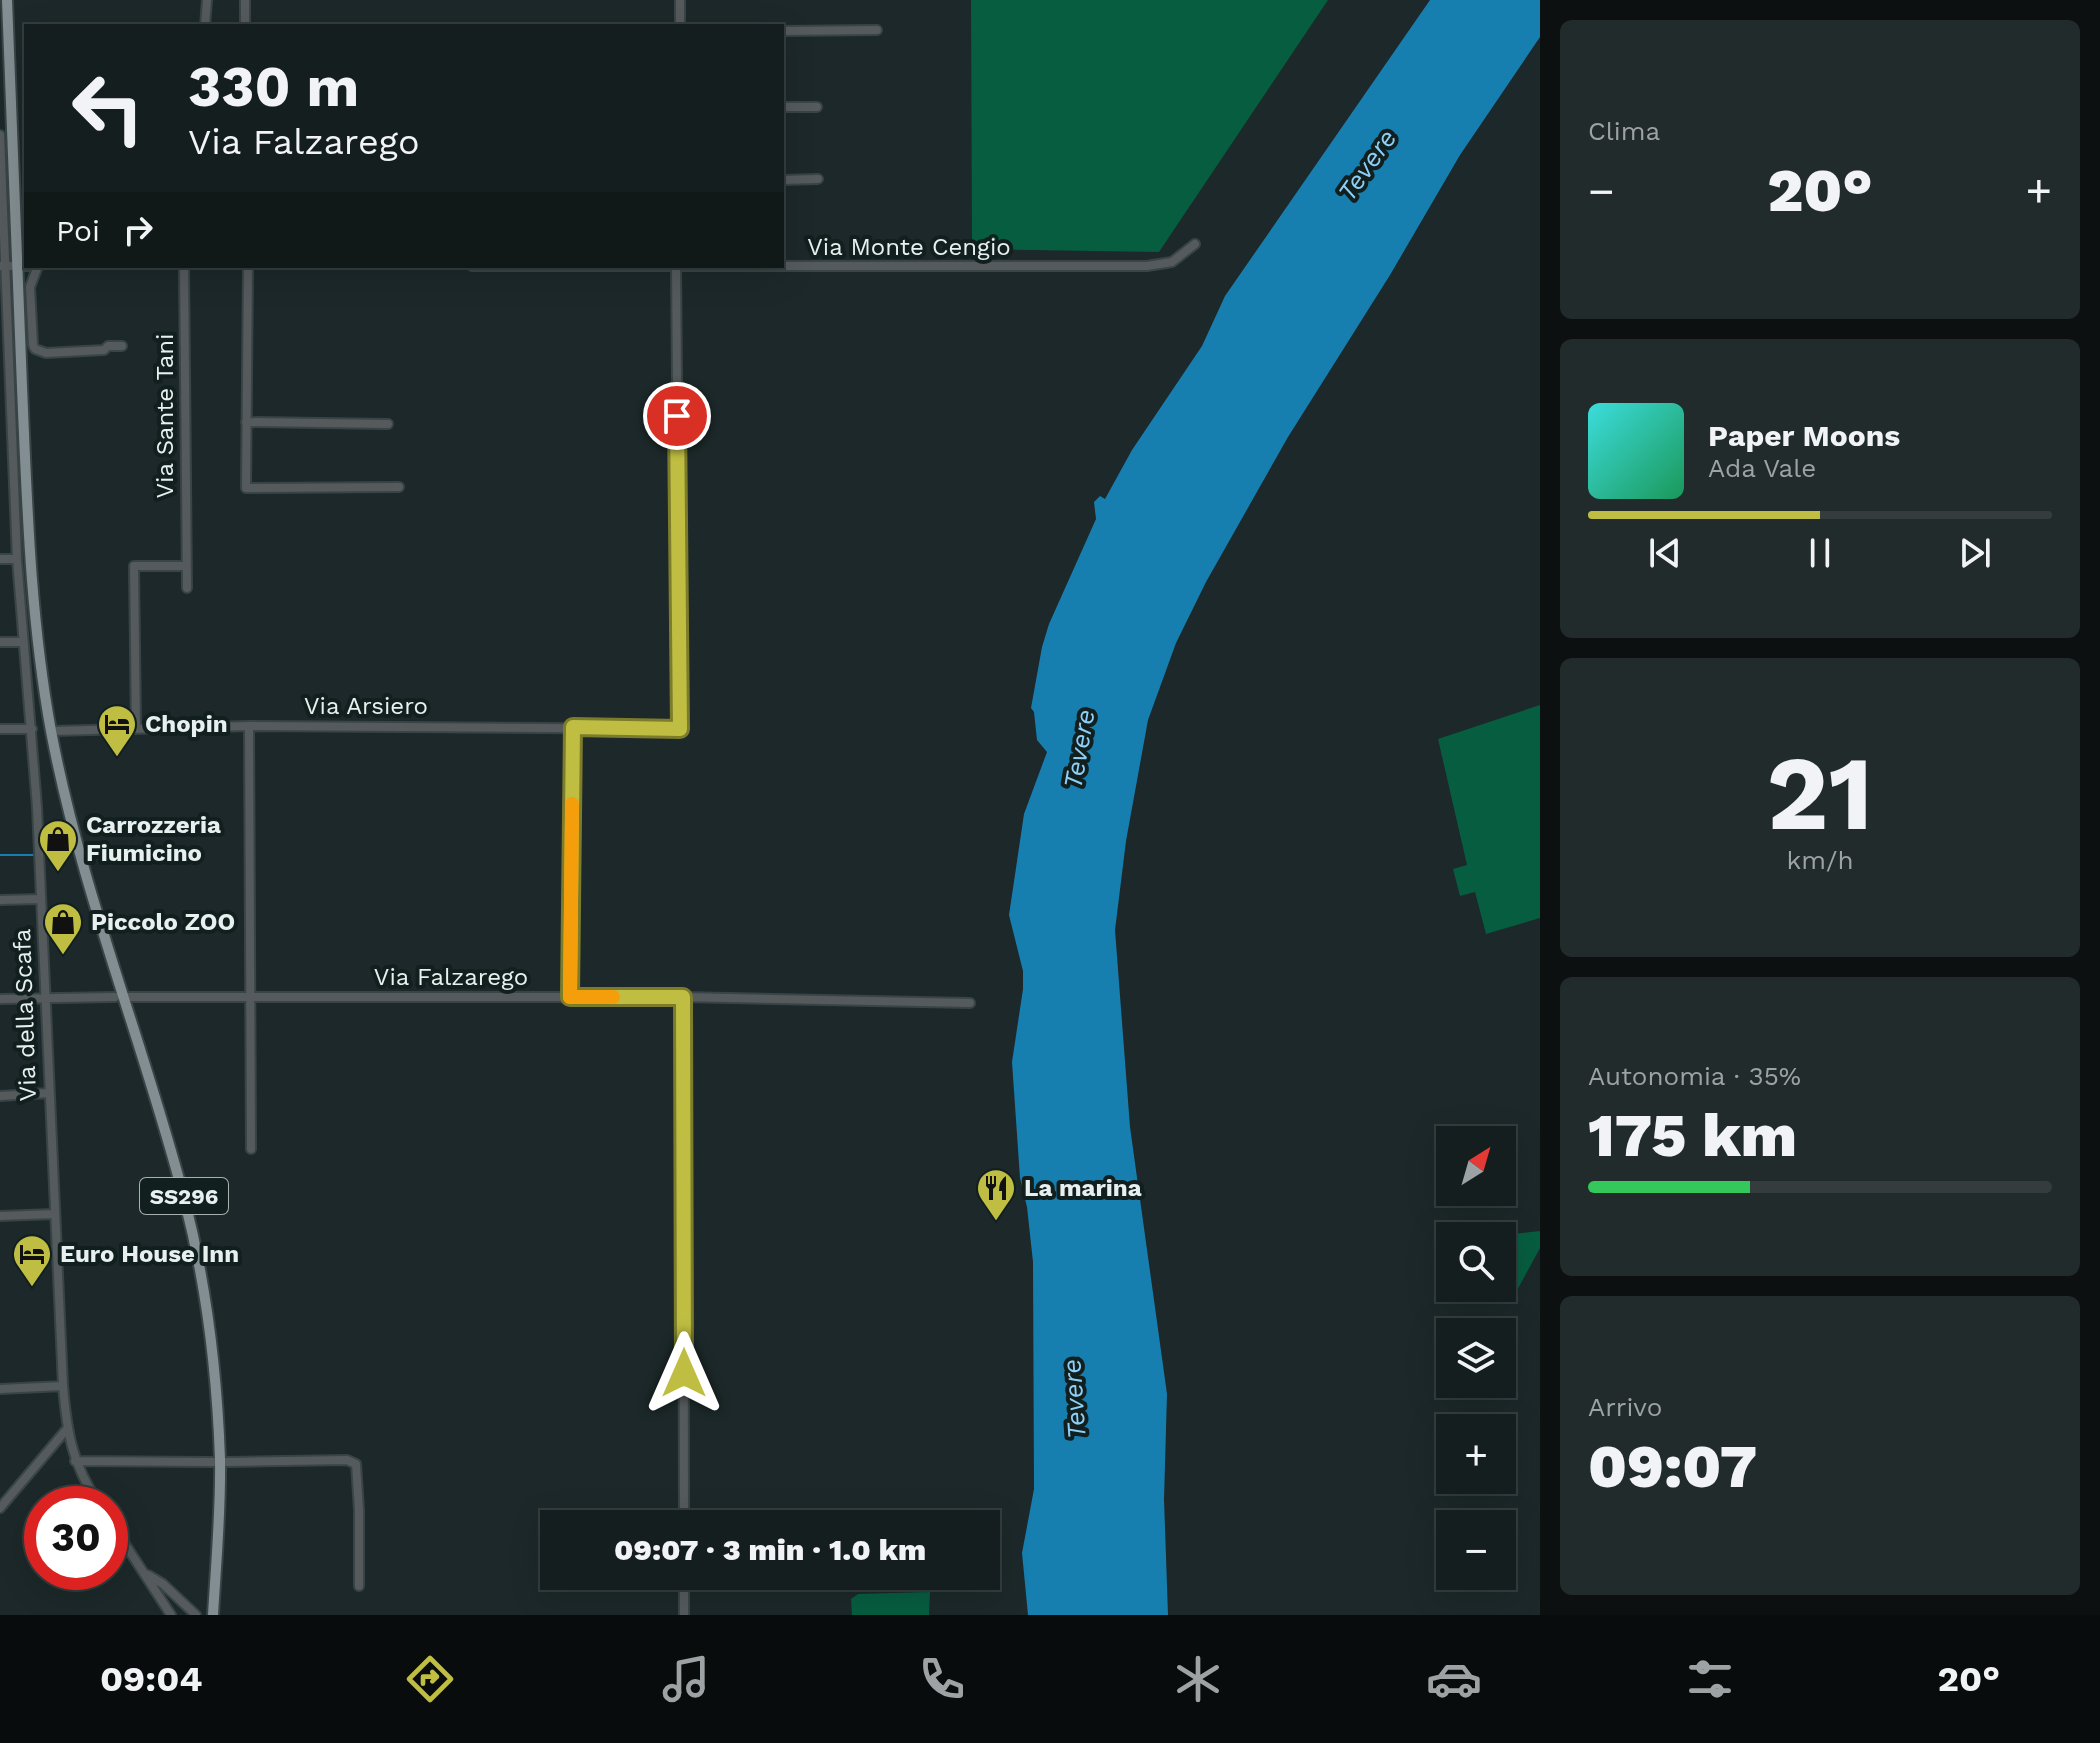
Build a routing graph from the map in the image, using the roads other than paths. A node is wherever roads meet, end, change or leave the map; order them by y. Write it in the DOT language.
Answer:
graph roads {
  1 [pos="7,0"];
  2 [pos="207,0"];
  3 [pos="245,0"];
  4 [pos="680,0"];
  5 [pos="205,24"];
  6 [pos="245,24"];
  7 [pos="680,24"];
  8 [pos="877,30"];
  9 [pos="784,31"];
  10 [pos="784,107"];
  11 [pos="817,107"];
  12 [pos="0,135"];
  13 [pos="818,179"];
  14 [pos="784,180"];
  15 [pos="1,211"];
  16 [pos="1195,244"];
  17 [pos="8,266"];
  18 [pos="784,266"];
  19 [pos="38,268"];
  20 [pos="184,268"];
  21 [pos="248,268"];
  22 [pos="676,268"];
  23 [pos="0,307"];
  24 [pos="7,327"];
  25 [pos="122,346"];
  26 [pos="246,422"];
  27 [pos="388,424"];
  28 [pos="399,487"];
  29 [pos="0,559"];
  30 [pos="17,559"];
  31 [pos="186,566"];
  32 [pos="187,588"];
  33 [pos="0,642"];
  34 [pos="22,642"];
  35 [pos="249,726"];
  36 [pos="573,727"];
  37 [pos="0,729"];
  38 [pos="32,729"];
  39 [pos="136,729"];
  40 [pos="52,731"];
  41 [pos="41,899"];
  42 [pos="0,900"];
  43 [pos="250,995"];
  44 [pos="119,997"];
  45 [pos="570,997"];
  46 [pos="683,997"];
  47 [pos="0,999"];
  48 [pos="46,999"];
  49 [pos="970,1003"];
  50 [pos="48,1093"];
  51 [pos="0,1096"];
  52 [pos="251,1149"];
  53 [pos="54,1214"];
  54 [pos="0,1216"];
  55 [pos="63,1386"];
  56 [pos="0,1389"];
  57 [pos="66,1430"];
  58 [pos="75,1461"];
  59 [pos="213,1462"];
  60 [pos="227,1462"];
  61 [pos="89,1486"];
  62 [pos="0,1508"];
  63 [pos="684,1510"];
  64 [pos="128,1549"];
  65 [pos="144,1573"];
  66 [pos="359,1586"];
  67 [pos="684,1590"];
  68 [pos="171,1615"];
  69 [pos="196,1615"];
  70 [pos="213,1615"];
  71 [pos="684,1615"];
  1 -- 17 [label="main road, SS296"];
  2 -- 5 [label="street"];
  3 -- 6 [label="street"];
  4 -- 7 [label="street"];
  8 -- 9 [label="street"];
  10 -- 11 [label="street"];
  12 -- 15 [label="street, Via della Scafa"];
  13 -- 14 [label="street"];
  15 -- 17 [label="street, Via della Scafa"];
  16 -- 18 [label="street, Via Monte Cengio"];
  17 -- 24 [label="street, Via della Scafa"];
  17 -- 40 [label="main road, SS296"];
  19 -- 25 [label="street"];
  20 -- 31 [label="street, Via Sante Tani"];
  21 -- 26 [label="street"];
  22 -- 36 [label="street, Via Arsiero"];
  23 -- 24 [label="street"];
  24 -- 30 [label="street, Via della Scafa"];
  26 -- 27 [label="street"];
  26 -- 28 [label="street"];
  29 -- 30 [label="street"];
  30 -- 34 [label="street, Via della Scafa"];
  31 -- 32 [label="street, Via Sante Tani"];
  31 -- 39 [label="street"];
  33 -- 34 [label="street"];
  34 -- 38 [label="street, Via della Scafa"];
  35 -- 36 [label="street, Via Arsiero"];
  35 -- 39 [label="street, Via Arsiero"];
  35 -- 43 [label="street"];
  36 -- 45 [label="street"];
  37 -- 38 [label="street"];
  38 -- 41 [label="street, Via della Scafa"];
  39 -- 40 [label="street, Via Arsiero"];
  40 -- 44 [label="main road, SS296"];
  41 -- 42 [label="street"];
  41 -- 48 [label="street, Via della Scafa"];
  43 -- 44 [label="street, Via Falzarego"];
  43 -- 45 [label="street, Via Falzarego"];
  43 -- 52 [label="street"];
  44 -- 48 [label="street, Via Falzarego"];
  44 -- 70 [label="main road, SS296"];
  45 -- 46 [label="street, Via Falzarego"];
  46 -- 49 [label="street, Via Falzarego"];
  46 -- 63 [label="street"];
  47 -- 48 [label="street, Via Falzarego"];
  48 -- 50 [label="street, Via della Scafa"];
  50 -- 51 [label="street"];
  50 -- 53 [label="street, Via della Scafa"];
  53 -- 54 [label="street"];
  53 -- 55 [label="street, Via della Scafa"];
  55 -- 56 [label="street"];
  55 -- 57 [label="street, Via della Scafa"];
  57 -- 58 [label="street, Via della Scafa"];
  57 -- 62 [label="street"];
  58 -- 59 [label="street"];
  58 -- 61 [label="street, Via della Scafa"];
  60 -- 66 [label="street"];
  64 -- 65 [label="street"];
  65 -- 68 [label="street"];
  65 -- 69 [label="street"];
  67 -- 71 [label="street"];
}
